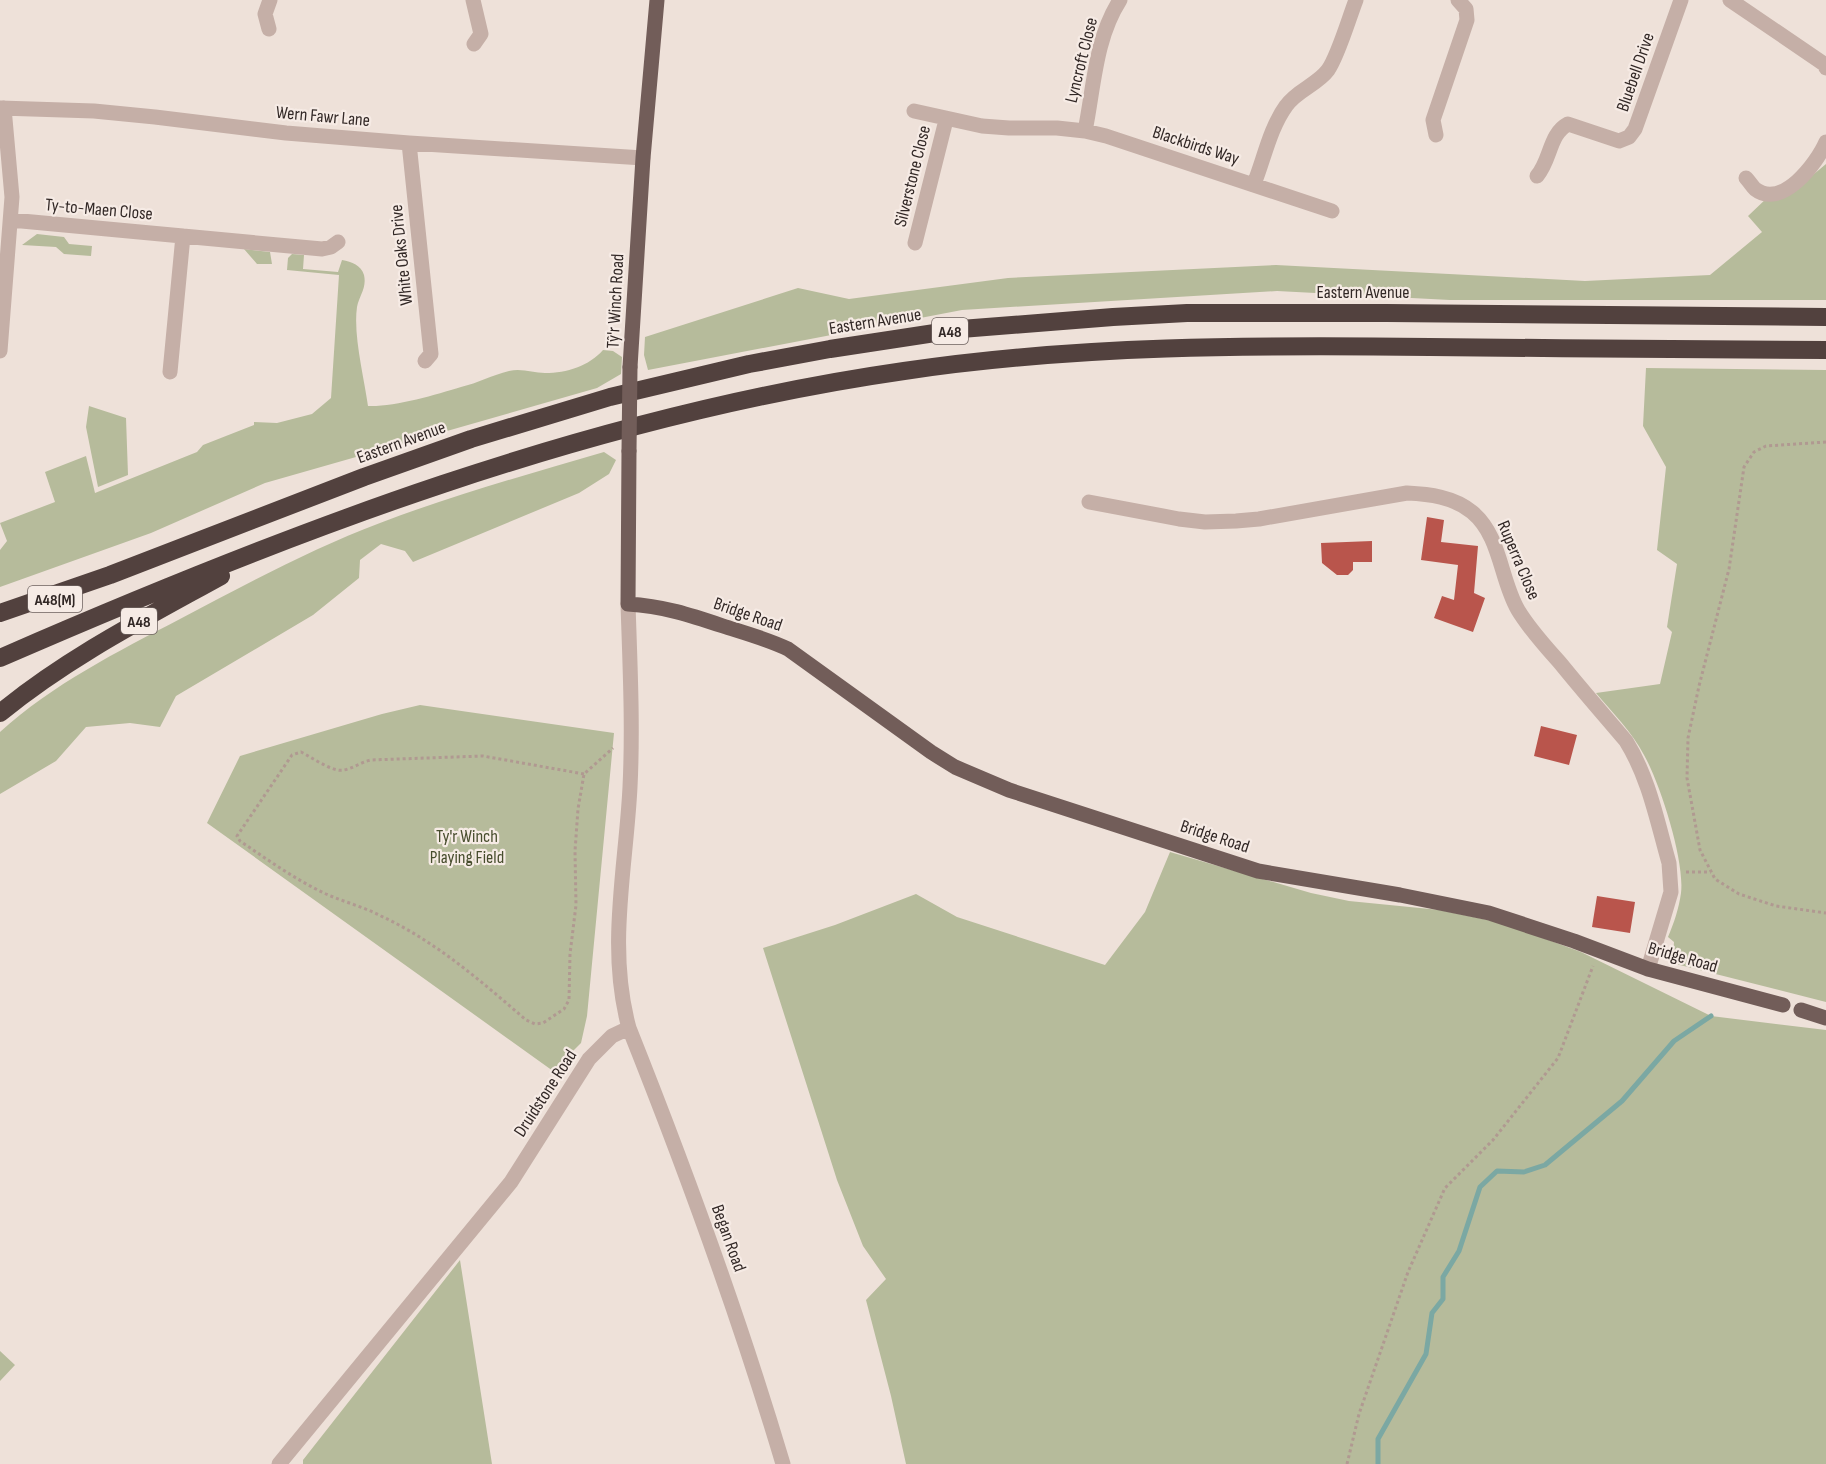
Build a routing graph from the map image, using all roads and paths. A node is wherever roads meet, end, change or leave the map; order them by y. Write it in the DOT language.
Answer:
graph roads {
  1 [pos="270,0"];
  2 [pos="473,0"];
  3 [pos="657,0"];
  4 [pos="1120,0"];
  5 [pos="1356,0"];
  6 [pos="1458,0"];
  7 [pos="1681,0"];
  8 [pos="1730,0"];
  9 [pos="269,29"];
  10 [pos="474,44"];
  11 [pos="1826,68"];
  12 [pos="2,108"];
  13 [pos="914,111"];
  14 [pos="946,120"];
  15 [pos="1084,131"];
  16 [pos="1436,135"];
  17 [pos="1826,142"];
  18 [pos="409,143"];
  19 [pos="643,158"];
  20 [pos="1537,176"];
  21 [pos="1746,178"];
  22 [pos="1254,184"];
  23 [pos="1332,211"];
  24 [pos="11,220"];
  25 [pos="183,236"];
  26 [pos="338,242"];
  27 [pos="915,243"];
  28 [pos="1826,317"];
  29 [pos="1826,350"];
  30 [pos="0,351"];
  31 [pos="425,361"];
  32 [pos="170,372"];
  33 [pos="1826,442"];
  34 [pos="1089,502"];
  35 [pos="286,541"];
  36 [pos="110,575"];
  37 [pos="628,604"];
  38 [pos="0,613"];
  39 [pos="0,623"];
  40 [pos="0,658"];
  41 [pos="0,713"];
  42 [pos="613,748"];
  43 [pos="584,774"];
  44 [pos="1681,872"];
  45 [pos="1711,872"];
  46 [pos="1826,913"];
  47 [pos="1598,950"];
  48 [pos="1648,969"];
  49 [pos="1783,1005"];
  50 [pos="1801,1010"];
  51 [pos="1826,1018"];
  52 [pos="629,1028"];
  53 [pos="279,1464"];
  54 [pos="783,1464"];
  55 [pos="1347,1464"];
  1 -- 9 [label="street"];
  2 -- 10 [label="street"];
  3 -- 19 [label="main road, Tŷ'r Winch Road"];
  4 -- 15 [label="street, Lyncroft Close"];
  5 -- 22 [label="street, Blackbirds Way"];
  6 -- 16 [label="street"];
  7 -- 20 [label="street, Bluebell Drive"];
  8 -- 11 [label="street"];
  12 -- 18 [label="street, Wern Fawr Lane"];
  12 -- 24 [label="street"];
  13 -- 14 [label="street, Blackbirds Way"];
  14 -- 15 [label="street, Blackbirds Way"];
  14 -- 27 [label="street, Silverstone Close"];
  15 -- 22 [label="street, Blackbirds Way"];
  17 -- 21 [label="street"];
  18 -- 19 [label="street, Wern Fawr Lane"];
  18 -- 31 [label="street, White Oaks Drive"];
  19 -- 37 [label="main road, Tŷ'r Winch Road, bridge"];
  22 -- 23 [label="street"];
  24 -- 25 [label="street, Ty-to-Maen Close"];
  24 -- 30 [label="street"];
  25 -- 26 [label="street, Ty-to-Maen Close"];
  25 -- 32 [label="street"];
  28 -- 36 [label="highway, Eastern Avenue / A48"];
  29 -- 35 [label="highway, A48"];
  33 -- 45 [label="path"];
  34 -- 48 [label="street, Ruperra Close"];
  35 -- 40 [label="highway, A48(M)"];
  35 -- 41 [label="highway, A48"];
  36 -- 38 [label="highway, A48"];
  36 -- 39 [label="highway, A48(M)"];
  37 -- 47 [label="main road, Bridge Road"];
  37 -- 52 [label="street"];
  42 -- 43 [label="path"];
  43 -- 43 [label="path"];
  44 -- 45 [label="path"];
  45 -- 46 [label="path"];
  47 -- 48 [label="main road, Bridge Road"];
  47 -- 55 [label="path"];
  48 -- 49 [label="main road, Bridge Road"];
  49 -- 50 [label="street, Bridge Road"];
  50 -- 51 [label="main road, Bridge Road"];
  52 -- 53 [label="street, Druidstone Road"];
  52 -- 54 [label="street, Began Road"];
}
